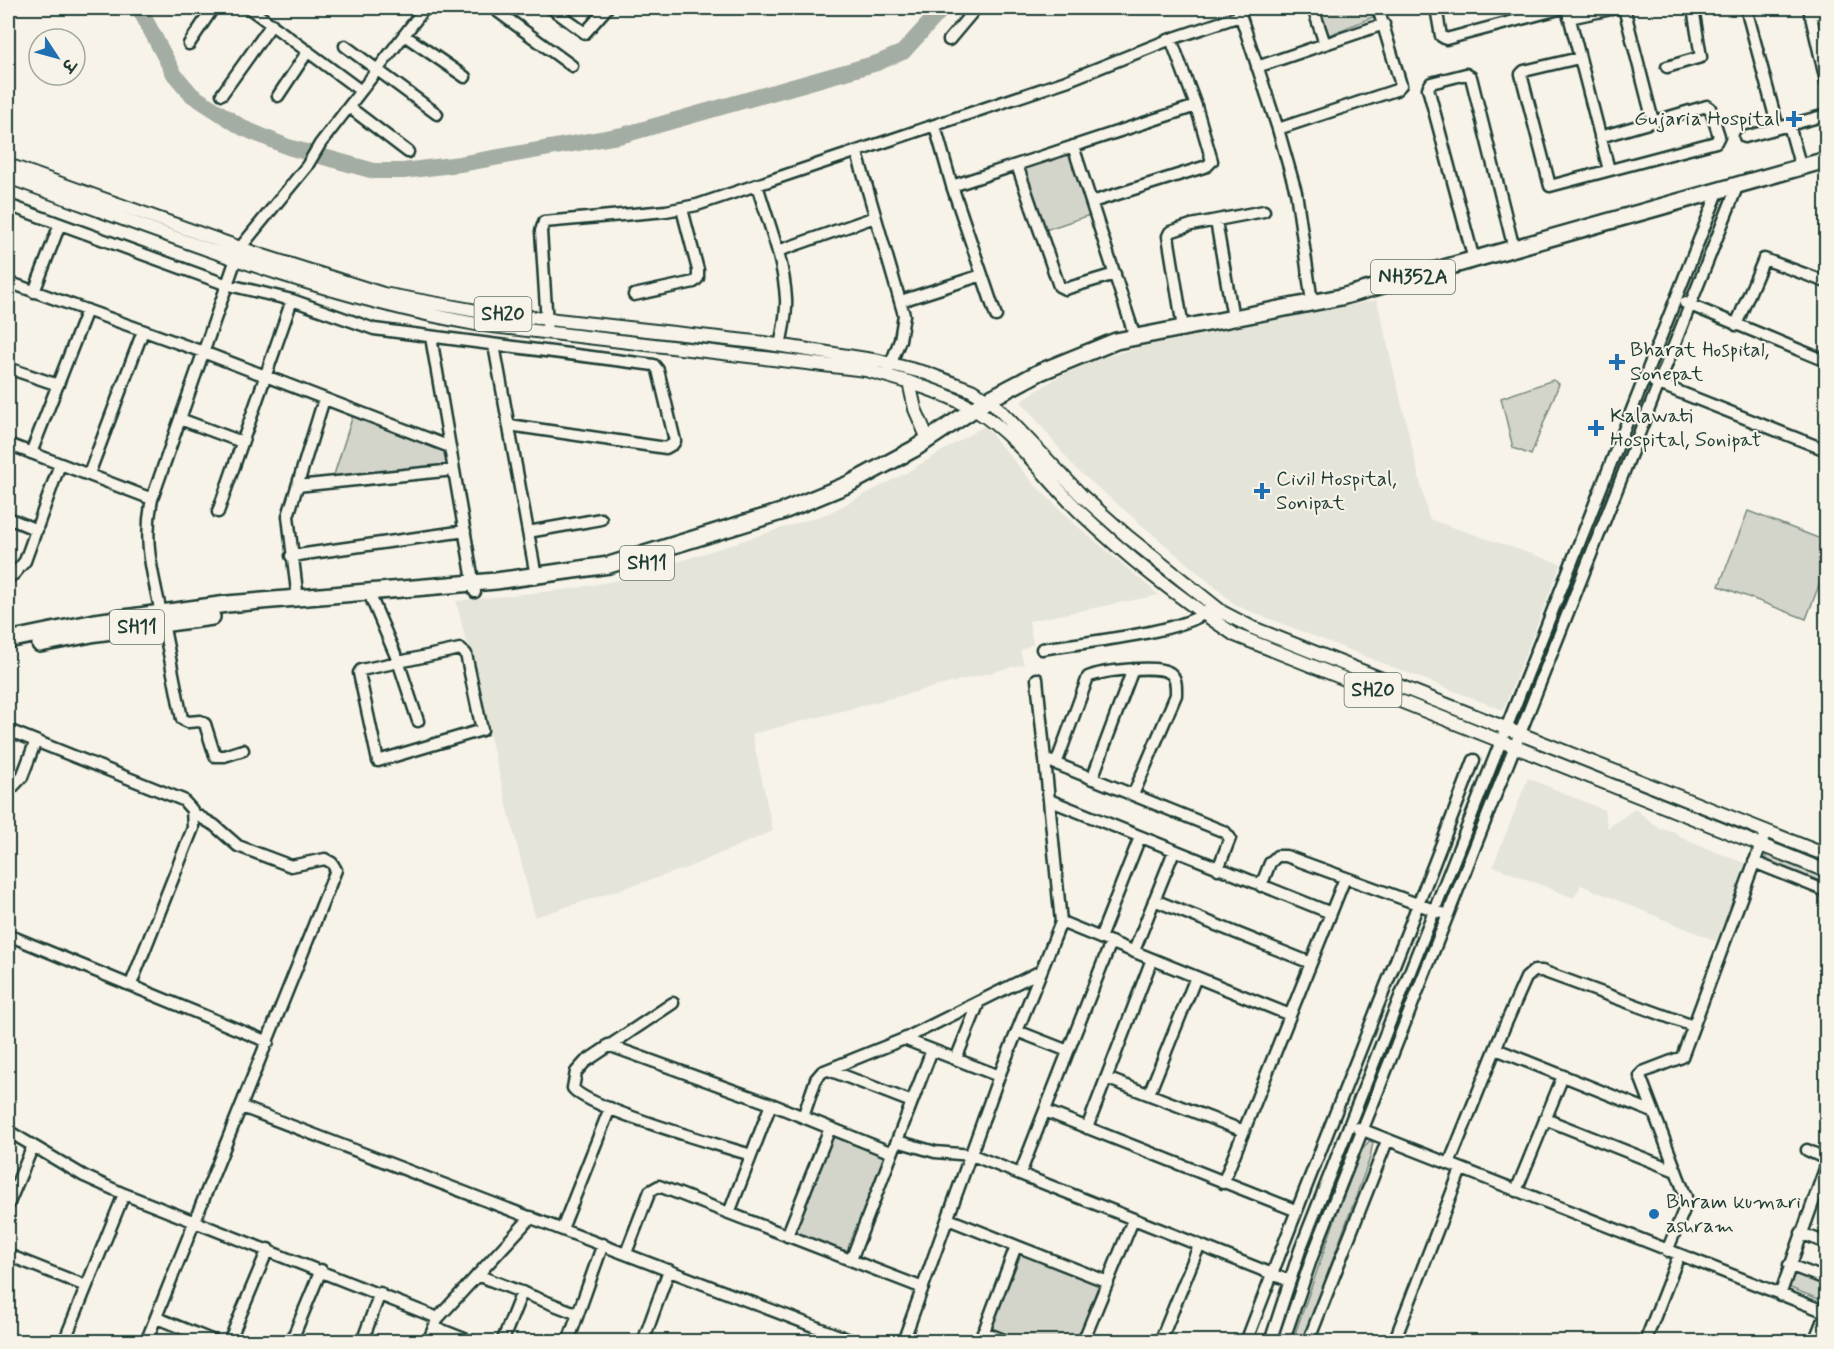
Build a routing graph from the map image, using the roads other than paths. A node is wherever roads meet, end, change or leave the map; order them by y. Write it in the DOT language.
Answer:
graph roads {
  1 [pos="213,8"];
  2 [pos="249,8"];
  3 [pos="425,8"];
  4 [pos="493,8"];
  5 [pos="607,8"];
  6 [pos="976,8"];
  7 [pos="1313,8"];
  8 [pos="1378,8"];
  9 [pos="1436,8"];
  10 [pos="1616,8"];
  11 [pos="1624,8"];
  12 [pos="1693,8"];
  13 [pos="1746,8"];
  14 [pos="559,10"];
  15 [pos="1566,11"];
  16 [pos="1810,11"];
  17 [pos="1239,12"];
  18 [pos="1827,12"];
  19 [pos="272,24"];
  20 [pos="1384,24"];
  21 [pos="404,35"];
  22 [pos="1171,39"];
  23 [pos="949,40"];
  24 [pos="189,44"];
  25 [pos="1325,44"];
  26 [pos="345,46"];
  27 [pos="308,51"];
  28 [pos="1580,57"];
  29 [pos="572,66"];
  30 [pos="1257,67"];
  31 [pos="1667,67"];
  32 [pos="377,70"];
  33 [pos="465,77"];
  34 [pos="1827,81"];
  35 [pos="361,91"];
  36 [pos="222,94"];
  37 [pos="278,96"];
  38 [pos="349,106"];
  39 [pos="1196,106"];
  40 [pos="437,114"];
  41 [pos="1827,115"];
  42 [pos="1653,121"];
  43 [pos="935,126"];
  44 [pos="1783,126"];
  45 [pos="1278,129"];
  46 [pos="1600,137"];
  47 [pos="1745,137"];
  48 [pos="1073,146"];
  49 [pos="408,153"];
  50 [pos="857,153"];
  51 [pos="1827,160"];
  52 [pos="8,165"];
  53 [pos="1017,165"];
  54 [pos="1801,168"];
  55 [pos="1609,170"];
  56 [pos="8,177"];
  57 [pos="757,185"];
  58 [pos="952,186"];
  59 [pos="1737,187"];
  60 [pos="1718,192"];
  61 [pos="1092,202"];
  62 [pos="8,205"];
  63 [pos="682,209"];
  64 [pos="1264,211"];
  65 [pos="875,217"];
  66 [pos="1216,221"];
  67 [pos="60,224"];
  68 [pos="1514,249"];
  69 [pos="778,251"];
  70 [pos="238,254"];
  71 [pos="1474,260"];
  72 [pos="982,274"];
  73 [pos="1115,274"];
  74 [pos="8,282"];
  75 [pos="1827,282"];
  76 [pos="225,284"];
  77 [pos="34,292"];
  78 [pos="634,295"];
  79 [pos="1677,298"];
  80 [pos="292,300"];
  81 [pos="901,301"];
  82 [pos="1312,302"];
  83 [pos="1690,306"];
  84 [pos="87,310"];
  85 [pos="996,316"];
  86 [pos="1233,318"];
  87 [pos="547,319"];
  88 [pos="1736,325"];
  89 [pos="1183,328"];
  90 [pos="143,331"];
  91 [pos="549,333"];
  92 [pos="431,337"];
  93 [pos="1135,337"];
  94 [pos="494,345"];
  95 [pos="780,346"];
  96 [pos="203,352"];
  97 [pos="1827,361"];
  98 [pos="8,368"];
  99 [pos="889,370"];
  100 [pos="266,378"];
  101 [pos="1645,378"];
  102 [pos="909,382"];
  103 [pos="1659,384"];
  104 [pos="58,386"];
  105 [pos="324,399"];
  106 [pos="994,399"];
  107 [pos="976,411"];
  108 [pos="180,419"];
  109 [pos="509,425"];
  110 [pos="928,439"];
  111 [pos="243,442"];
  112 [pos="8,444"];
  113 [pos="450,447"];
  114 [pos="1827,450"];
  115 [pos="31,453"];
  116 [pos="60,464"];
  117 [pos="454,470"];
  118 [pos="89,474"];
  119 [pos="297,486"];
  120 [pos="152,498"];
  121 [pos="218,512"];
  122 [pos="8,518"];
  123 [pos="601,519"];
  124 [pos="37,530"];
  125 [pos="465,531"];
  126 [pos="528,532"];
  127 [pos="291,556"];
  128 [pos="536,576"];
  129 [pos="8,577"];
  130 [pos="497,586"];
  131 [pos="475,588"];
  132 [pos="370,598"];
  133 [pos="298,600"];
  134 [pos="1214,605"];
  135 [pos="250,608"];
  136 [pos="1204,615"];
  137 [pos="162,618"];
  138 [pos="8,640"];
  139 [pos="1042,649"];
  140 [pos="8,651"];
  141 [pos="398,662"];
  142 [pos="1133,669"];
  143 [pos="1037,679"];
  144 [pos="418,721"];
  145 [pos="8,730"];
  146 [pos="1506,735"];
  147 [pos="1518,740"];
  148 [pos="35,743"];
  149 [pos="243,750"];
  150 [pos="1045,760"];
  151 [pos="1474,760"];
  152 [pos="1056,764"];
  153 [pos="1092,778"];
  154 [pos="8,792"];
  155 [pos="1133,795"];
  156 [pos="1049,800"];
  157 [pos="193,813"];
  158 [pos="1766,831"];
  159 [pos="1140,837"];
  160 [pos="1761,844"];
  161 [pos="1174,851"];
  162 [pos="1827,855"];
  163 [pos="1754,862"];
  164 [pos="1218,869"];
  165 [pos="1827,871"];
  166 [pos="1345,878"];
  167 [pos="1261,886"];
  168 [pos="1827,891"];
  169 [pos="1154,900"];
  170 [pos="1419,905"];
  171 [pos="1435,911"];
  172 [pos="1331,913"];
  173 [pos="1448,915"];
  174 [pos="1061,922"];
  175 [pos="8,935"];
  176 [pos="1100,938"];
  177 [pos="1111,942"];
  178 [pos="1134,951"];
  179 [pos="1152,959"];
  180 [pos="1311,963"];
  181 [pos="1041,971"];
  182 [pos="1196,977"];
  183 [pos="131,984"];
  184 [pos="979,1002"];
  185 [pos="673,1003"];
  186 [pos="1290,1015"];
  187 [pos="1694,1026"];
  188 [pos="1017,1031"];
  189 [pos="904,1039"];
  190 [pos="268,1042"];
  191 [pos="608,1045"];
  192 [pos="1496,1049"];
  193 [pos="932,1050"];
  194 [pos="1068,1051"];
  195 [pos="956,1059"];
  196 [pos="829,1070"];
  197 [pos="999,1076"];
  198 [pos="1563,1076"];
  199 [pos="1107,1078"];
  200 [pos="1149,1094"];
  201 [pos="912,1102"];
  202 [pos="771,1104"];
  203 [pos="242,1107"];
  204 [pos="610,1108"];
  205 [pos="1045,1111"];
  206 [pos="1653,1112"];
  207 [pos="803,1117"];
  208 [pos="1545,1119"];
  209 [pos="1350,1125"];
  210 [pos="831,1128"];
  211 [pos="1087,1128"];
  212 [pos="1362,1130"];
  213 [pos="8,1131"];
  214 [pos="1244,1131"];
  215 [pos="897,1141"];
  216 [pos="1387,1141"];
  217 [pos="33,1146"];
  218 [pos="1807,1150"];
  219 [pos="892,1153"];
  220 [pos="751,1155"];
  221 [pos="972,1155"];
  222 [pos="1827,1159"];
  223 [pos="1449,1164"];
  224 [pos="1827,1166"];
  225 [pos="1461,1169"];
  226 [pos="1676,1171"];
  227 [pos="1020,1174"];
  228 [pos="1223,1183"];
  229 [pos="1516,1191"];
  230 [pos="124,1194"];
  231 [pos="8,1205"];
  232 [pos="1295,1210"];
  233 [pos="729,1213"];
  234 [pos="531,1216"];
  235 [pos="948,1220"];
  236 [pos="1133,1220"];
  237 [pos="196,1222"];
  238 [pos="562,1229"];
  239 [pos="1801,1233"];
  240 [pos="787,1236"];
  241 [pos="1825,1238"];
  242 [pos="603,1244"];
  243 [pos="1016,1246"];
  244 [pos="1199,1246"];
  245 [pos="268,1249"];
  246 [pos="1667,1251"];
  247 [pos="626,1253"];
  248 [pos="8,1255"];
  249 [pos="1679,1256"];
  250 [pos="850,1260"];
  251 [pos="1296,1262"];
  252 [pos="1789,1265"];
  253 [pos="1309,1266"];
  254 [pos="321,1270"];
  255 [pos="669,1270"];
  256 [pos="477,1275"];
  257 [pos="1271,1275"];
  258 [pos="1827,1279"];
  259 [pos="1290,1281"];
  260 [pos="1108,1282"];
  261 [pos="86,1286"];
  262 [pos="923,1288"];
  263 [pos="522,1292"];
  264 [pos="380,1293"];
  265 [pos="1780,1295"];
  266 [pos="1826,1312"];
  267 [pos="578,1314"];
  268 [pos="157,1318"];
  269 [pos="436,1322"];
  270 [pos="982,1336"];
  271 [pos="64,1341"];
  272 [pos="146,1341"];
  273 [pos="216,1341"];
  274 [pos="229,1341"];
  275 [pos="291,1341"];
  276 [pos="362,1341"];
  277 [pos="428,1341"];
  278 [pos="472,1341"];
  279 [pos="502,1341"];
  280 [pos="568,1341"];
  281 [pos="645,1341"];
  282 [pos="855,1341"];
  283 [pos="903,1341"];
  284 [pos="1009,1341"];
  285 [pos="1083,1341"];
  286 [pos="1160,1341"];
  287 [pos="1246,1341"];
  288 [pos="1270,1341"];
  289 [pos="1283,1341"];
  290 [pos="1308,1341"];
  291 [pos="1394,1341"];
  292 [pos="1645,1341"];
  293 [pos="1814,1341"];
  1 -- 24 [label="street"];
  2 -- 19 [label="street"];
  3 -- 21 [label="street"];
  4 -- 29 [label="street"];
  5 -- 14 [label="street"];
  6 -- 23 [label="street"];
  7 -- 25 [label="street"];
  8 -- 20 [label="street"];
  9 -- 15 [label="street"];
  10 -- 15 [label="street"];
  11 -- 42 [label="street"];
  12 -- 31 [label="street"];
  13 -- 44 [label="street"];
  15 -- 28 [label="street"];
  16 -- 18 [label="street"];
  16 -- 34 [label="street"];
  17 -- 22 [label="street"];
  17 -- 30 [label="street"];
  19 -- 27 [label="street"];
  19 -- 36 [label="street"];
  20 -- 25 [label="street"];
  20 -- 45 [label="street"];
  21 -- 32 [label="street"];
  21 -- 33 [label="street"];
  22 -- 39 [label="street"];
  22 -- 43 [label="street"];
  25 -- 30 [label="street"];
  26 -- 32 [label="street"];
  27 -- 35 [label="street"];
  27 -- 37 [label="street"];
  28 -- 46 [label="street"];
  28 -- 55 [label="street"];
  30 -- 45 [label="street"];
  32 -- 35 [label="street"];
  32 -- 40 [label="street"];
  35 -- 38 [label="street"];
  38 -- 49 [label="street"];
  38 -- 70 [label="street"];
  39 -- 48 [label="street"];
  39 -- 61 [label="street"];
  41 -- 44 [label="street"];
  42 -- 46 [label="street"];
  42 -- 55 [label="street"];
  43 -- 50 [label="street"];
  43 -- 58 [label="street"];
  44 -- 47 [label="street"];
  44 -- 54 [label="street"];
  45 -- 82 [label="street"];
  46 -- 55 [label="street"];
  48 -- 53 [label="street"];
  48 -- 61 [label="street"];
  50 -- 57 [label="street"];
  50 -- 65 [label="street"];
  51 -- 54 [label="highway, NH352A"];
  52 -- 70 [label="main road, SH20"];
  53 -- 58 [label="street"];
  53 -- 73 [label="street"];
  54 -- 59 [label="highway, NH352A"];
  56 -- 70 [label="main road, SH20"];
  57 -- 63 [label="street"];
  57 -- 69 [label="street"];
  58 -- 72 [label="street"];
  59 -- 60 [label="highway, NH352A"];
  59 -- 83 [label="street"];
  60 -- 68 [label="highway, NH352A"];
  60 -- 79 [label="street"];
  61 -- 73 [label="street"];
  62 -- 67 [label="street"];
  63 -- 78 [label="street"];
  63 -- 87 [label="street"];
  64 -- 66 [label="street"];
  65 -- 69 [label="street"];
  65 -- 81 [label="street"];
  66 -- 86 [label="street"];
  66 -- 89 [label="street"];
  67 -- 76 [label="street"];
  67 -- 77 [label="street"];
  68 -- 71 [label="highway, NH352A"];
  68 -- 71 [label="street"];
  69 -- 95 [label="street"];
  70 -- 76 [label="street"];
  70 -- 87 [label="main road, SH20"];
  70 -- 91 [label="main road, SH20"];
  71 -- 82 [label="highway, NH352A"];
  72 -- 81 [label="street"];
  72 -- 85 [label="street"];
  73 -- 93 [label="street"];
  74 -- 77 [label="street"];
  75 -- 88 [label="street"];
  76 -- 80 [label="street"];
  76 -- 96 [label="street"];
  77 -- 84 [label="street"];
  79 -- 83 [label="street"];
  79 -- 101 [label="street"];
  80 -- 92 [label="street"];
  80 -- 100 [label="street"];
  81 -- 99 [label="street"];
  82 -- 86 [label="highway, NH352A"];
  83 -- 88 [label="street"];
  83 -- 103 [label="street"];
  84 -- 90 [label="street"];
  84 -- 104 [label="street"];
  86 -- 89 [label="highway, NH352A"];
  87 -- 91 [label="street"];
  87 -- 95 [label="main road, SH20"];
  88 -- 97 [label="street"];
  89 -- 93 [label="highway, NH352A"];
  90 -- 96 [label="street"];
  90 -- 118 [label="street"];
  91 -- 99 [label="main road, SH20"];
  92 -- 94 [label="street"];
  92 -- 113 [label="street"];
  93 -- 106 [label="highway, NH352A"];
  94 -- 109 [label="street"];
  94 -- 109 [label="street"];
  95 -- 99 [label="main road, SH20"];
  96 -- 100 [label="street"];
  96 -- 108 [label="street"];
  98 -- 104 [label="street"];
  99 -- 102 [label="main road, SH20"];
  99 -- 106 [label="main road, SH20"];
  100 -- 105 [label="street"];
  100 -- 111 [label="street"];
  101 -- 103 [label="street"];
  101 -- 146 [label="street"];
  102 -- 107 [label="main road, SH20"];
  102 -- 110 [label="main road"];
  103 -- 114 [label="street"];
  103 -- 147 [label="street"];
  104 -- 115 [label="street"];
  105 -- 113 [label="street"];
  105 -- 119 [label="street"];
  106 -- 107 [label="highway, SH11"];
  106 -- 134 [label="main road, SH20"];
  107 -- 110 [label="highway, SH11"];
  107 -- 130 [label="highway, SH11"];
  107 -- 136 [label="main road, SH20"];
  108 -- 111 [label="street"];
  108 -- 120 [label="street"];
  109 -- 126 [label="street"];
  110 -- 128 [label="highway, SH11"];
  111 -- 121 [label="street"];
  112 -- 115 [label="street"];
  113 -- 117 [label="street"];
  115 -- 116 [label="street"];
  116 -- 118 [label="street"];
  116 -- 124 [label="street"];
  117 -- 119 [label="street"];
  117 -- 125 [label="street"];
  118 -- 120 [label="street"];
  119 -- 127 [label="street"];
  120 -- 137 [label="street"];
  122 -- 124 [label="street"];
  123 -- 126 [label="street"];
  124 -- 129 [label="street"];
  125 -- 127 [label="street"];
  125 -- 131 [label="street"];
  126 -- 128 [label="street"];
  127 -- 133 [label="street"];
  128 -- 130 [label="highway, SH11"];
  130 -- 131 [label="highway, SH11"];
  131 -- 132 [label="highway, SH11"];
  132 -- 133 [label="highway, SH11"];
  132 -- 135 [label="highway, SH11"];
  132 -- 141 [label="street"];
  133 -- 135 [label="highway, SH11"];
  134 -- 136 [label="street"];
  134 -- 146 [label="main road, SH20"];
  135 -- 137 [label="highway, SH11"];
  136 -- 139 [label="street"];
  136 -- 146 [label="main road, SH20"];
  137 -- 138 [label="highway, SH11"];
  137 -- 140 [label="highway, SH11"];
  137 -- 149 [label="street"];
  141 -- 141 [label="street"];
  141 -- 144 [label="street"];
  142 -- 152 [label="street"];
  142 -- 153 [label="street"];
  142 -- 155 [label="street"];
  143 -- 150 [label="street"];
  145 -- 148 [label="street"];
  146 -- 147 [label="main road, SH20"];
  146 -- 171 [label="street"];
  147 -- 158 [label="main road, SH20"];
  147 -- 160 [label="main road, SH20"];
  147 -- 173 [label="street"];
  148 -- 154 [label="street"];
  148 -- 157 [label="street"];
  150 -- 152 [label="street"];
  150 -- 156 [label="street"];
  151 -- 170 [label="street"];
  152 -- 153 [label="street"];
  153 -- 155 [label="street"];
  155 -- 164 [label="street"];
  156 -- 159 [label="street"];
  156 -- 174 [label="street"];
  157 -- 183 [label="street"];
  157 -- 190 [label="street"];
  158 -- 160 [label="street"];
  158 -- 162 [label="main road, SH20"];
  159 -- 161 [label="street"];
  159 -- 176 [label="street"];
  160 -- 163 [label="street"];
  160 -- 165 [label="main road, SH20"];
  161 -- 164 [label="street"];
  161 -- 169 [label="street"];
  163 -- 168 [label="street"];
  163 -- 187 [label="street"];
  164 -- 167 [label="street"];
  166 -- 167 [label="street"];
  166 -- 170 [label="street"];
  166 -- 172 [label="street"];
  167 -- 172 [label="street"];
  169 -- 178 [label="street"];
  169 -- 180 [label="street"];
  170 -- 171 [label="street"];
  170 -- 232 [label="street"];
  171 -- 173 [label="street"];
  171 -- 209 [label="street"];
  172 -- 180 [label="street"];
  173 -- 212 [label="street"];
  174 -- 176 [label="street"];
  174 -- 181 [label="street"];
  175 -- 183 [label="street"];
  176 -- 177 [label="street"];
  177 -- 178 [label="street"];
  177 -- 194 [label="street"];
  178 -- 179 [label="street"];
  179 -- 182 [label="street"];
  179 -- 199 [label="street"];
  180 -- 186 [label="street"];
  181 -- 184 [label="street"];
  181 -- 188 [label="street"];
  182 -- 186 [label="street"];
  182 -- 200 [label="street"];
  183 -- 190 [label="street"];
  184 -- 189 [label="street"];
  184 -- 195 [label="street"];
  185 -- 191 [label="street"];
  186 -- 214 [label="street"];
  187 -- 192 [label="street"];
  187 -- 206 [label="street"];
  188 -- 194 [label="street"];
  188 -- 197 [label="street"];
  189 -- 193 [label="street"];
  189 -- 196 [label="street"];
  190 -- 203 [label="street"];
  191 -- 202 [label="street"];
  191 -- 204 [label="street"];
  192 -- 198 [label="street"];
  192 -- 223 [label="street"];
  193 -- 195 [label="street"];
  193 -- 201 [label="street"];
  194 -- 205 [label="street"];
  195 -- 197 [label="street"];
  196 -- 201 [label="street"];
  196 -- 207 [label="street"];
  197 -- 221 [label="street"];
  198 -- 206 [label="street"];
  198 -- 208 [label="street"];
  199 -- 200 [label="street"];
  199 -- 211 [label="street"];
  200 -- 214 [label="street"];
  201 -- 215 [label="street"];
  202 -- 207 [label="street"];
  202 -- 220 [label="street"];
  203 -- 234 [label="street"];
  203 -- 237 [label="street"];
  204 -- 220 [label="street"];
  204 -- 238 [label="street"];
  205 -- 211 [label="street"];
  205 -- 227 [label="street"];
  206 -- 226 [label="street"];
  207 -- 210 [label="street"];
  208 -- 226 [label="street"];
  208 -- 229 [label="street"];
  209 -- 212 [label="street"];
  209 -- 251 [label="street"];
  210 -- 219 [label="street"];
  210 -- 240 [label="street"];
  211 -- 228 [label="street"];
  212 -- 216 [label="street"];
  212 -- 253 [label="street"];
  213 -- 217 [label="street"];
  214 -- 228 [label="street"];
  215 -- 219 [label="street"];
  215 -- 221 [label="street"];
  216 -- 223 [label="street"];
  216 -- 290 [label="street"];
  217 -- 230 [label="street"];
  217 -- 231 [label="street"];
  218 -- 222 [label="street"];
  219 -- 250 [label="street"];
  220 -- 233 [label="street"];
  221 -- 227 [label="street"];
  221 -- 235 [label="street"];
  223 -- 225 [label="street"];
  224 -- 239 [label="street"];
  225 -- 229 [label="street"];
  225 -- 291 [label="street"];
  226 -- 246 [label="street"];
  227 -- 236 [label="street"];
  228 -- 232 [label="street"];
  229 -- 246 [label="street"];
  230 -- 237 [label="street"];
  230 -- 261 [label="street"];
  232 -- 257 [label="street"];
  233 -- 240 [label="street"];
  233 -- 247 [label="street"];
  234 -- 238 [label="street"];
  234 -- 256 [label="street"];
  235 -- 243 [label="street"];
  235 -- 262 [label="street"];
  236 -- 244 [label="street"];
  236 -- 260 [label="street"];
  237 -- 245 [label="street"];
  237 -- 268 [label="street"];
  238 -- 242 [label="street"];
  239 -- 241 [label="street"];
  239 -- 252 [label="street"];
  240 -- 250 [label="street"];
  242 -- 247 [label="street"];
  242 -- 267 [label="street"];
  243 -- 260 [label="street"];
  243 -- 270 [label="street"];
  244 -- 257 [label="street"];
  244 -- 286 [label="street"];
  245 -- 254 [label="street"];
  245 -- 274 [label="street"];
  246 -- 249 [label="street"];
  247 -- 255 [label="street"];
  248 -- 261 [label="street"];
  249 -- 265 [label="street"];
  249 -- 292 [label="street"];
  250 -- 262 [label="street"];
  251 -- 253 [label="street"];
  251 -- 259 [label="street"];
  252 -- 258 [label="street"];
  252 -- 265 [label="street"];
  253 -- 289 [label="street"];
  254 -- 264 [label="street"];
  254 -- 275 [label="street"];
  255 -- 281 [label="street"];
  255 -- 282 [label="street"];
  256 -- 263 [label="street"];
  256 -- 269 [label="street"];
  257 -- 259 [label="street"];
  257 -- 287 [label="street"];
  259 -- 288 [label="street"];
  260 -- 285 [label="street"];
  261 -- 271 [label="street"];
  262 -- 283 [label="street"];
  263 -- 267 [label="street"];
  263 -- 279 [label="street"];
  264 -- 269 [label="street"];
  264 -- 276 [label="street"];
  265 -- 266 [label="street"];
  266 -- 293 [label="street"];
  267 -- 280 [label="street"];
  268 -- 272 [label="street"];
  268 -- 273 [label="street"];
  269 -- 277 [label="street"];
  269 -- 278 [label="street"];
  270 -- 284 [label="street"];
}
